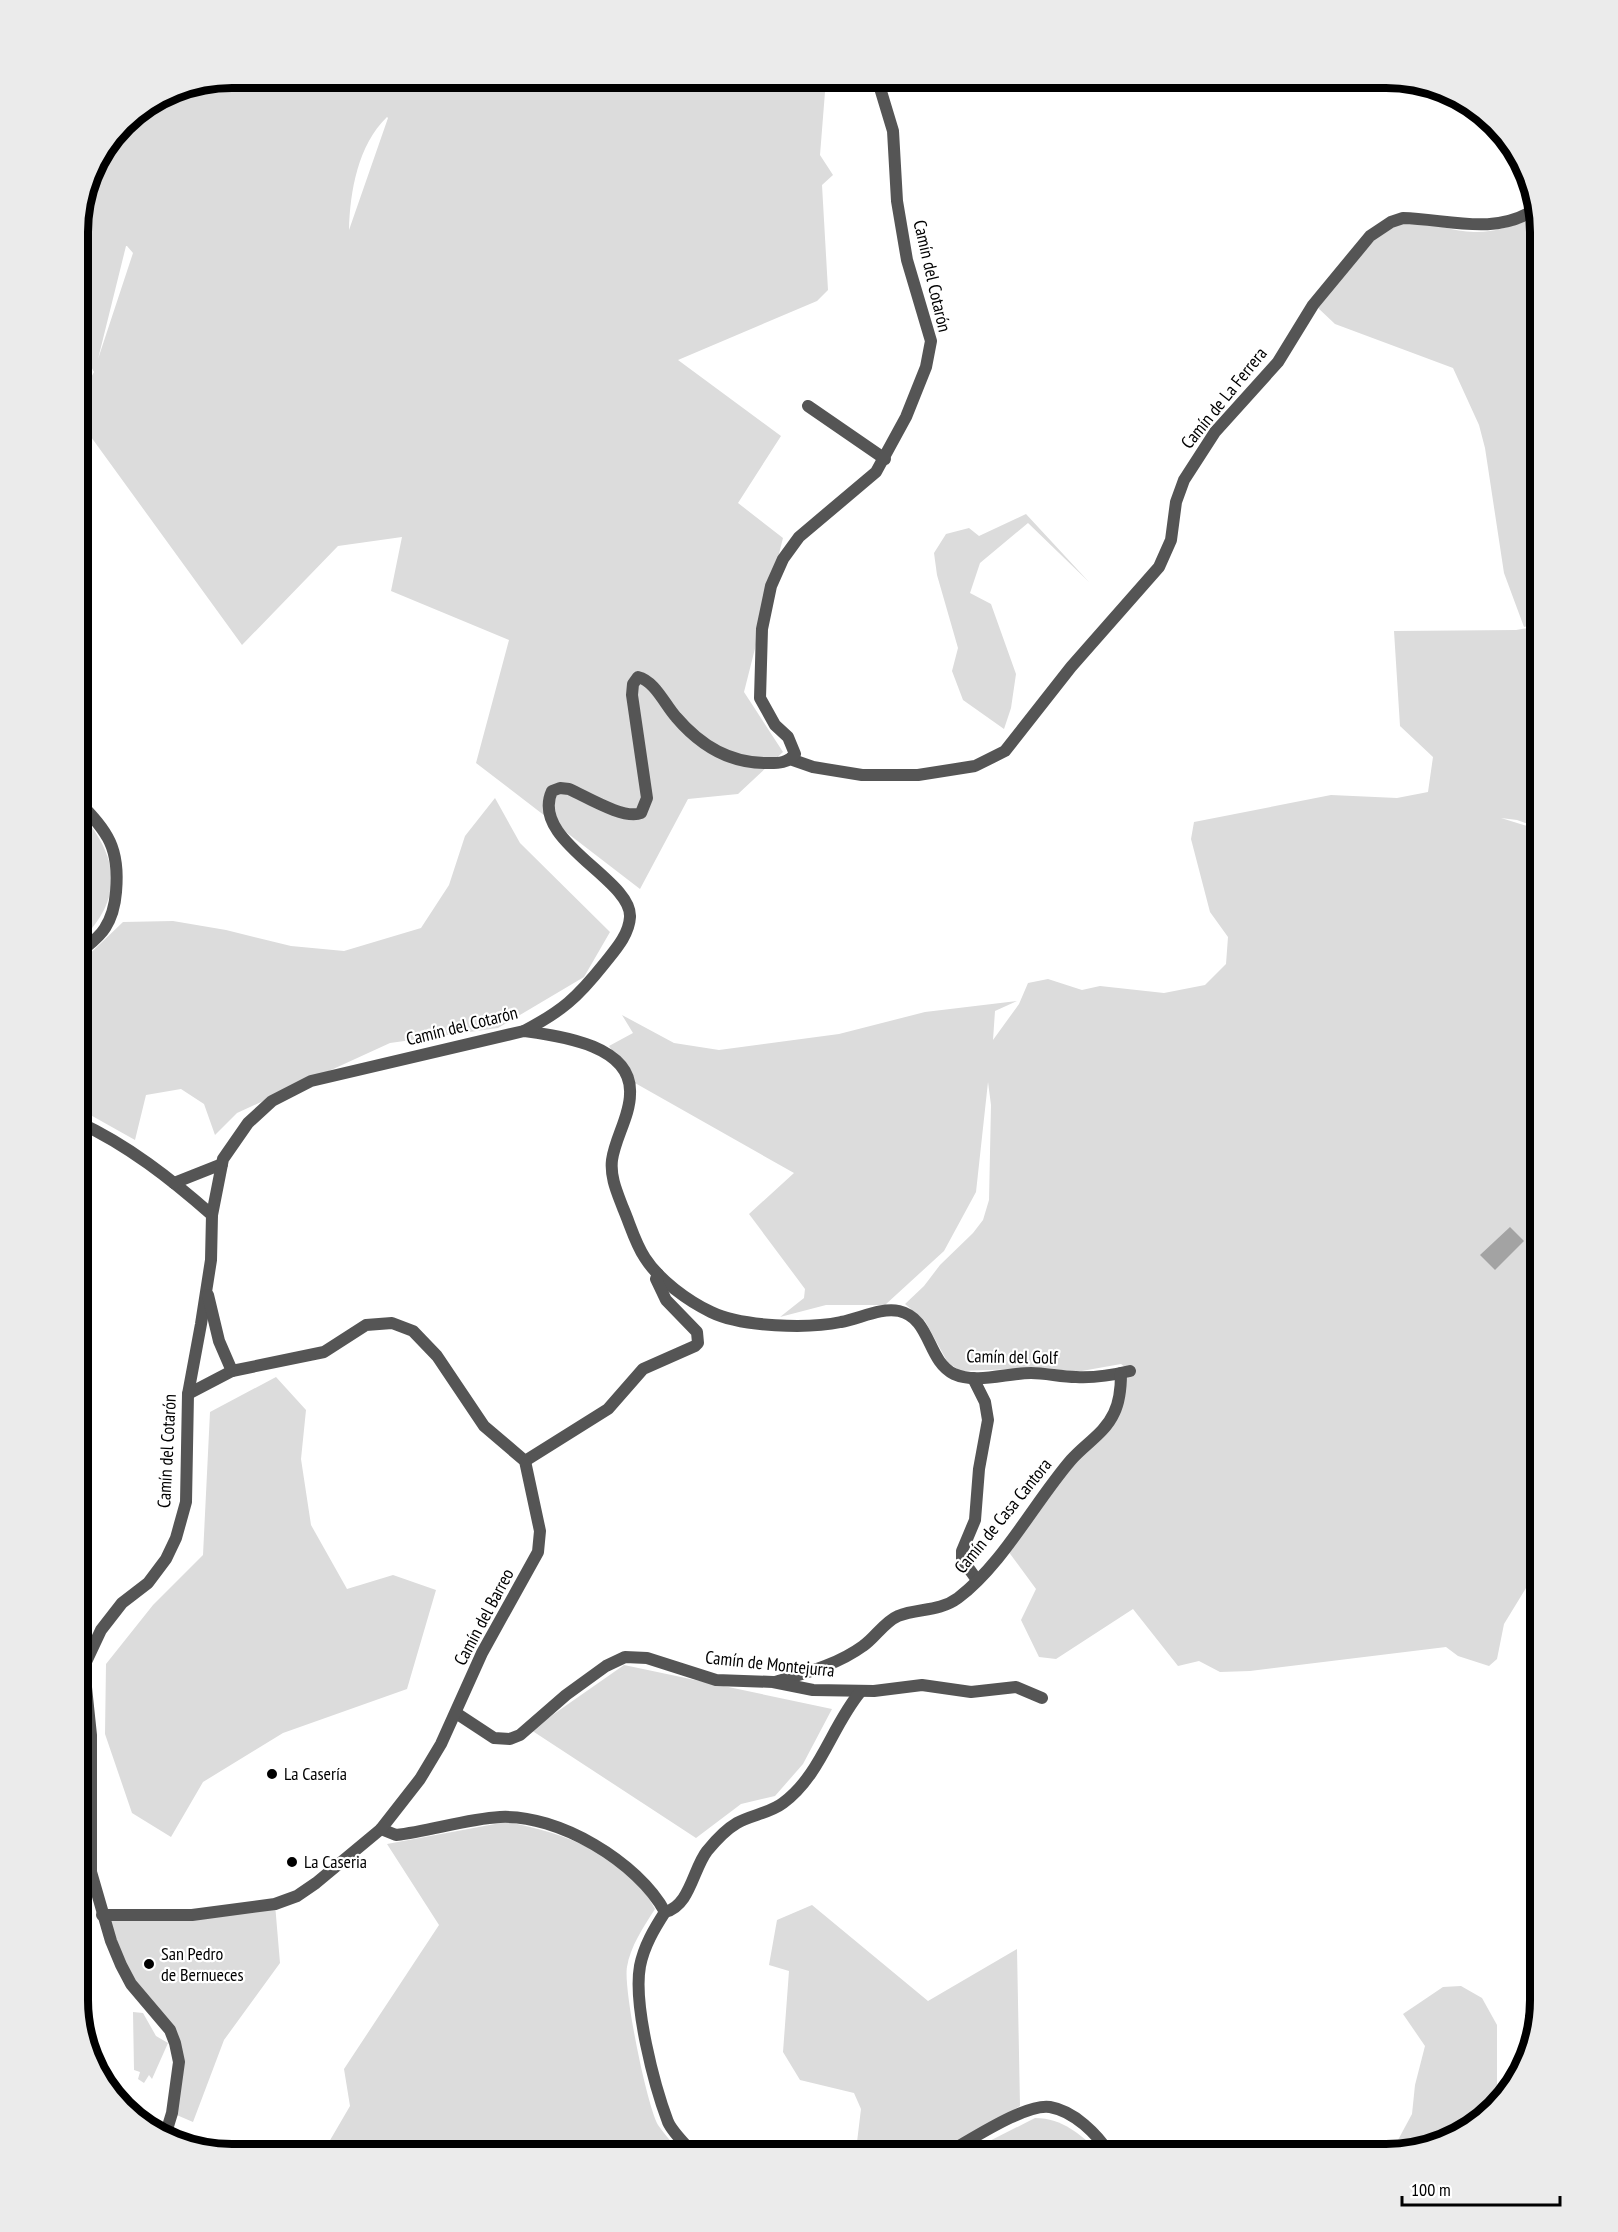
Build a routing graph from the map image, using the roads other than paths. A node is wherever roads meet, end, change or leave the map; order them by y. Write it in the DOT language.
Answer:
graph roads {
  1 [pos="880,89"];
  2 [pos="1528,212"];
  3 [pos="808,406"];
  4 [pos="885,459"];
  5 [pos="790,759"];
  6 [pos="89,813"];
  7 [pos="89,945"];
  8 [pos="524,1031"];
  9 [pos="88,1127"];
  10 [pos="222,1164"];
  11 [pos="174,1183"];
  12 [pos="212,1215"];
  13 [pos="658,1274"];
  14 [pos="206,1288"];
  15 [pos="232,1371"];
  16 [pos="1125,1372"];
  17 [pos="973,1377"];
  18 [pos="188,1394"];
  19 [pos="525,1461"];
  20 [pos="977,1580"];
  21 [pos="88,1658"];
  22 [pos="774,1682"];
  23 [pos="861,1691"];
  24 [pos="1042,1698"];
  25 [pos="456,1713"];
  26 [pos="88,1717"];
  27 [pos="381,1829"];
  28 [pos="665,1912"];
  29 [pos="102,1915"];
  30 [pos="168,2128"];
  31 [pos="685,2143"];
  32 [pos="965,2144"];
  33 [pos="1101,2144"];
  1 -- 4 [label="street, Camín del Cotarón"];
  2 -- 5 [label="street, Camín de La Ferrera"];
  3 -- 4 [label="street"];
  4 -- 5 [label="street, Camín del Cotarón"];
  5 -- 8 [label="street, Camín del Cotarón"];
  6 -- 7 [label="street"];
  8 -- 10 [label="street, Camín del Cotarón"];
  8 -- 13 [label="street, Camín del Golf"];
  9 -- 11 [label="street"];
  10 -- 11 [label="street"];
  10 -- 12 [label="street, Camín del Cotarón"];
  11 -- 12 [label="street"];
  12 -- 14 [label="street, Camín del Cotarón"];
  13 -- 17 [label="street, Camín del Golf"];
  13 -- 19 [label="street"];
  14 -- 15 [label="street"];
  14 -- 18 [label="street, Camín del Cotarón"];
  15 -- 18 [label="street"];
  15 -- 19 [label="street"];
  16 -- 17 [label="street, Camín del Golf"];
  16 -- 20 [label="street, Camín de Casa Cantora"];
  17 -- 20 [label="street"];
  18 -- 21 [label="street, Camín del Cotarón"];
  19 -- 25 [label="street, Camín del Barreo"];
  20 -- 22 [label="street, Camín de Casa Cantora"];
  22 -- 23 [label="street, Camín de Montejurra"];
  22 -- 25 [label="street, Camín de Montejurra"];
  23 -- 24 [label="street, Camín de Montejurra"];
  23 -- 28 [label="street"];
  25 -- 27 [label="street, Camín del Barreo"];
  26 -- 29 [label="street"];
  27 -- 28 [label="street"];
  27 -- 29 [label="street, Camín del Barreo"];
  28 -- 31 [label="street"];
  29 -- 30 [label="street"];
  32 -- 33 [label="street"];
}
